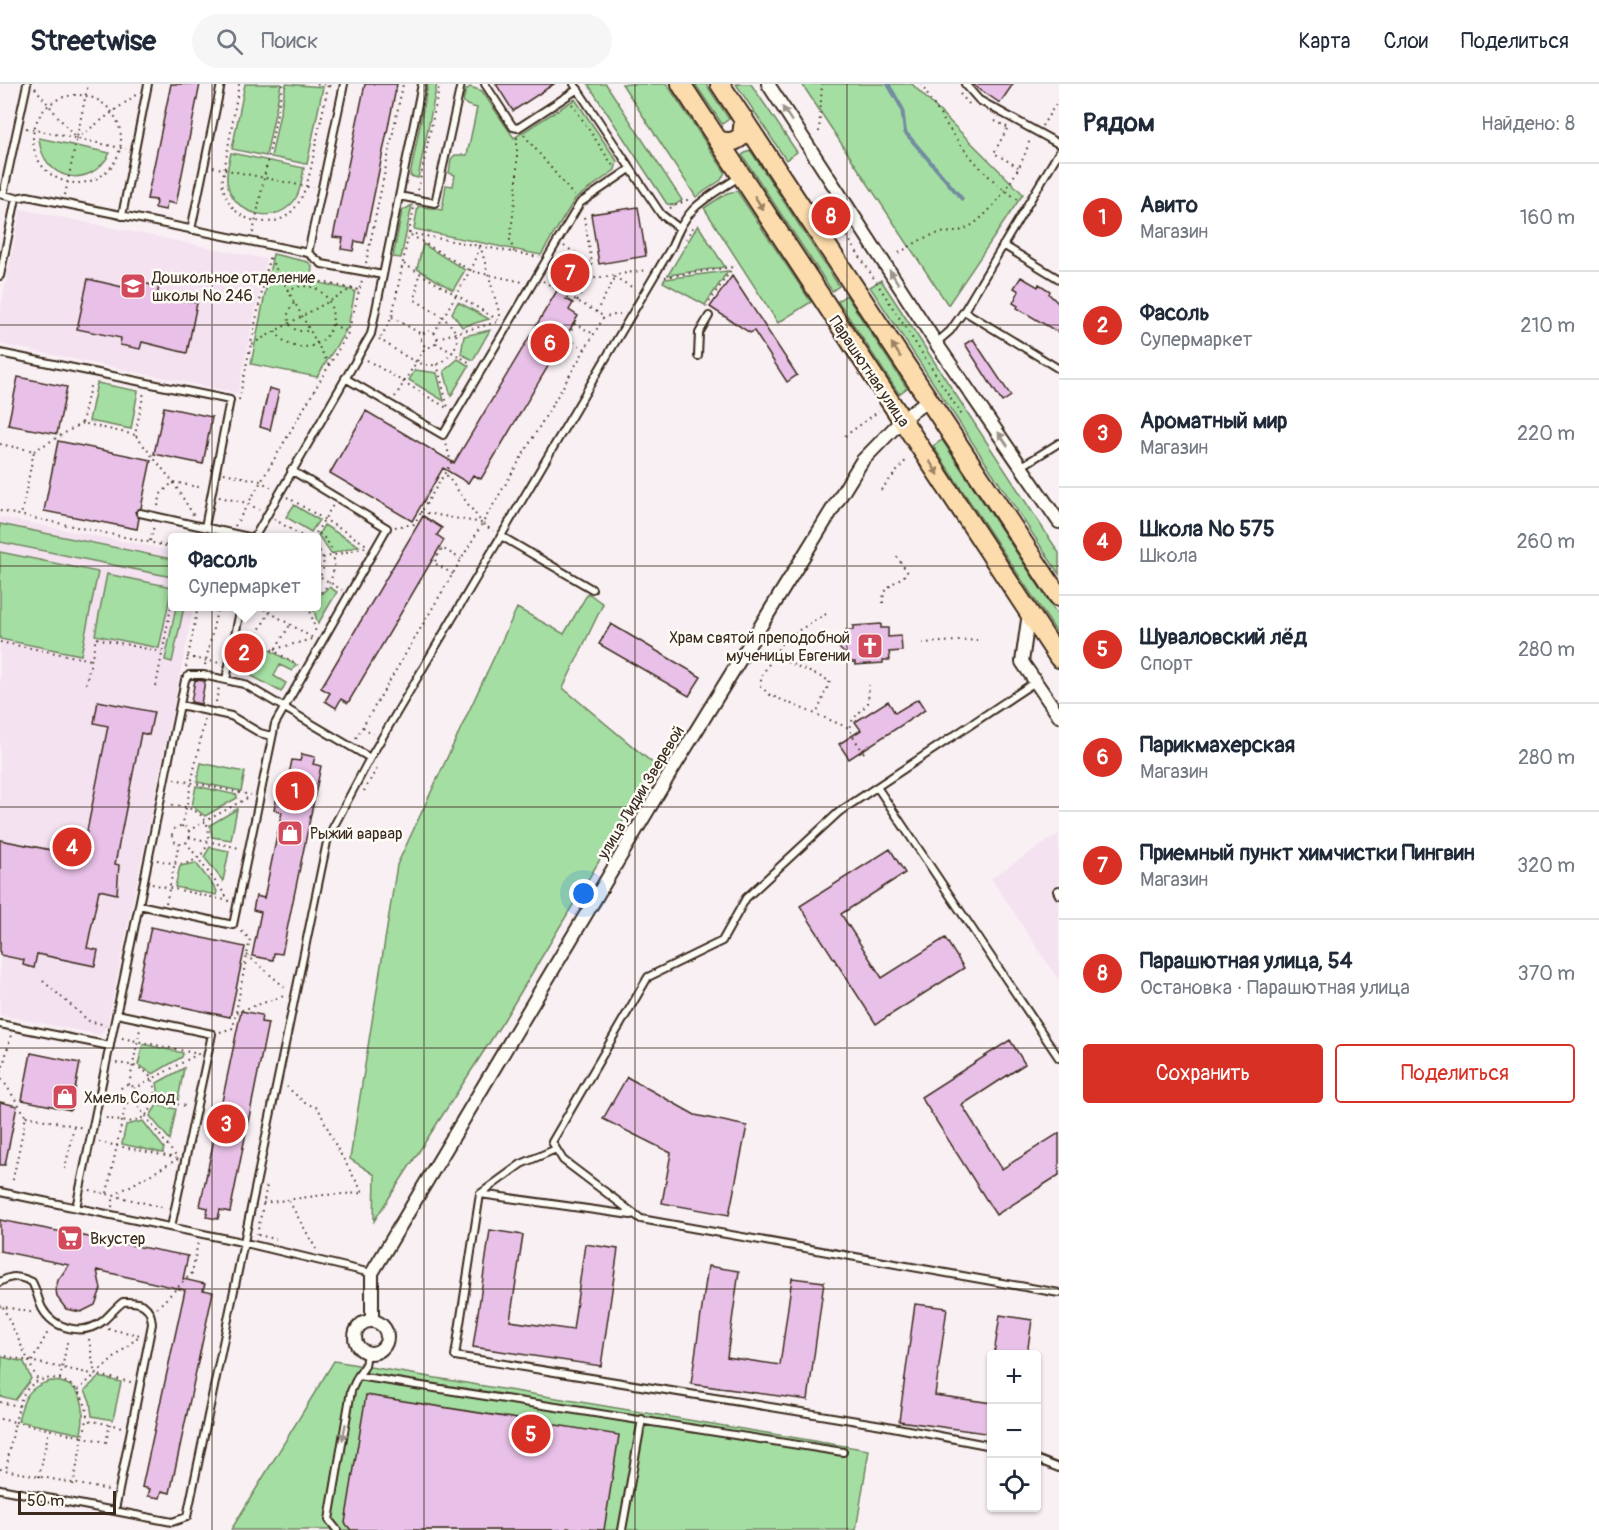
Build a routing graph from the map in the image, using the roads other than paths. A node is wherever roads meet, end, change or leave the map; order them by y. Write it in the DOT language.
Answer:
graph roads {
  1 [pos="27,84"];
  2 [pos="148,84"];
  3 [pos="221,84"];
  4 [pos="422,84"];
  5 [pos="461,84"];
  6 [pos="485,84"];
  7 [pos="681,84"];
  8 [pos="720,84"];
  9 [pos="768,84"];
  10 [pos="965,84"];
  11 [pos="344,87"];
  12 [pos="576,87"];
  13 [pos="744,120"];
  14 [pos="717,139"];
  15 [pos="1059,144"];
  16 [pos="1059,152"];
  17 [pos="1052,164"];
  18 [pos="1059,168"];
  19 [pos="630,169"];
  20 [pos="741,175"];
  21 [pos="2,195"];
  22 [pos="399,196"];
  23 [pos="16,198"];
  24 [pos="122,216"];
  25 [pos="678,228"];
  26 [pos="191,230"];
  27 [pos="1004,245"];
  28 [pos="308,253"];
  29 [pos="0,272"];
  30 [pos="383,275"];
  31 [pos="1059,279"];
  32 [pos="964,311"];
  33 [pos="706,314"];
  34 [pos="936,343"];
  35 [pos="0,352"];
  36 [pos="698,356"];
  37 [pos="1059,369"];
  38 [pos="345,378"];
  39 [pos="928,399"];
  40 [pos="903,419"];
  41 [pos="1059,442"];
  42 [pos="1022,466"];
  43 [pos="291,470"];
  44 [pos="140,513"];
  45 [pos="1059,522"];
  46 [pos="203,526"];
  47 [pos="233,533"];
  48 [pos="255,533"];
  49 [pos="498,534"];
  50 [pos="592,589"];
  51 [pos="1059,597"];
  52 [pos="240,611"];
  53 [pos="1029,613"];
  54 [pos="1059,658"];
  55 [pos="223,679"];
  56 [pos="1036,682"];
  57 [pos="180,705"];
  58 [pos="283,708"];
  59 [pos="1059,716"];
  60 [pos="271,736"];
  61 [pos="370,758"];
  62 [pos="877,787"];
  63 [pos="1059,890"];
  64 [pos="1059,895"];
  65 [pos="139,905"];
  66 [pos="117,1014"];
  67 [pos="0,1024"];
  68 [pos="110,1046"];
  69 [pos="1059,1058"];
  70 [pos="556,1149"];
  71 [pos="0,1192"];
  72 [pos="480,1194"];
  73 [pos="76,1208"];
  74 [pos="633,1216"];
  75 [pos="171,1227"];
  76 [pos="245,1243"];
  77 [pos="372,1274"];
  78 [pos="0,1282"];
  79 [pos="1059,1293"];
  80 [pos="372,1320"];
  81 [pos="367,1352"];
  82 [pos="358,1376"];
  83 [pos="642,1419"];
  84 [pos="987,1445"];
  85 [pos="843,1452"];
  86 [pos="1041,1461"];
  87 [pos="1059,1468"];
  88 [pos="0,1489"];
  89 [pos="115,1510"];
  90 [pos="168,1521"];
  91 [pos="167,1530"];
  92 [pos="337,1530"];
  93 [pos="622,1530"];
  1 -- 21 [label="lane"];
  2 -- 24 [label="lane"];
  3 -- 26 [label="lane"];
  4 -- 22 [label="lane"];
  5 -- 22 [label="lane"];
  6 -- 12 [label="lane"];
  7 -- 14 [label="main road, Парашютная улица"];
  8 -- 13 [label="main road, Парашютная улица"];
  34 -- 9 [label="street, one-way"];
  10 -- 15 [label="lane"];
  11 -- 28 [label="lane"];
  12 -- 19 [label="lane"];
  13 -- 14 [label="main road"];
  39 -- 13 [label="main road, Парашютная улица, one-way"];
  14 -- 20 [label="main road, Парашютная улица"];
  16 -- 17 [label="lane"];
  17 -- 18 [label="lane"];
  17 -- 27 [label="lane"];
  19 -- 25 [label="lane"];
  19 -- 38 [label="lane"];
  20 -- 25 [label="lane"];
  20 -- 40 [label="main road, Парашютная улица, one-way"];
  21 -- 23 [label="lane"];
  22 -- 30 [label="lane"];
  23 -- 24 [label="lane"];
  23 -- 29 [label="lane"];
  24 -- 26 [label="lane"];
  25 -- 49 [label="lane"];
  26 -- 28 [label="lane"];
  27 -- 31 [label="lane"];
  27 -- 32 [label="lane"];
  28 -- 30 [label="lane"];
  30 -- 38 [label="lane"];
  32 -- 34 [label="lane"];
  32 -- 37 [label="lane"];
  33 -- 36 [label="lane"];
  42 -- 34 [label="street, one-way"];
  35 -- 46 [label="lane"];
  38 -- 43 [label="lane"];
  39 -- 40 [label="street, улица Лидии Зверевой"];
  39 -- 51 [label="main road, Парашютная улица"];
  40 -- 53 [label="main road, Парашютная улица, one-way"];
  40 -- 77 [label="street, улица Лидии Зверевой"];
  41 -- 42 [label="lane"];
  42 -- 45 [label="street"];
  43 -- 48 [label="lane"];
  43 -- 58 [label="lane"];
  44 -- 46 [label="lane"];
  46 -- 47 [label="lane"];
  49 -- 50 [label="lane"];
  49 -- 61 [label="lane"];
  52 -- 55 [label="lane"];
  53 -- 54 [label="main road, Парашютная улица"];
  53 -- 56 [label="street"];
  55 -- 57 [label="lane"];
  55 -- 58 [label="lane"];
  56 -- 59 [label="street"];
  56 -- 62 [label="lane"];
  57 -- 60 [label="lane"];
  57 -- 65 [label="lane"];
  58 -- 60 [label="lane"];
  58 -- 61 [label="lane"];
  60 -- 65 [label="lane"];
  61 -- 76 [label="lane"];
  62 -- 69 [label="lane"];
  62 -- 70 [label="lane"];
  63 -- 64 [label="lane"];
  65 -- 66 [label="lane"];
  66 -- 68 [label="lane"];
  66 -- 75 [label="lane"];
  67 -- 68 [label="lane"];
  68 -- 73 [label="lane"];
  70 -- 72 [label="lane"];
  70 -- 74 [label="lane"];
  71 -- 73 [label="lane"];
  72 -- 74 [label="lane"];
  72 -- 84 [label="lane"];
  73 -- 75 [label="lane"];
  74 -- 79 [label="lane"];
  75 -- 76 [label="lane"];
  76 -- 77 [label="lane"];
  76 -- 90 [label="lane"];
  77 -- 80 [label="street"];
  78 -- 89 [label="lane"];
  80 -- 81 [label="street"];
  80 -- 81 [label="street"];
  81 -- 82 [label="lane"];
  82 -- 83 [label="lane"];
  82 -- 92 [label="lane, one-way"];
  83 -- 85 [label="lane"];
  83 -- 93 [label="lane"];
  86 -- 87 [label="lane"];
  88 -- 89 [label="lane"];
  89 -- 90 [label="lane"];
  90 -- 91 [label="lane"];
}
